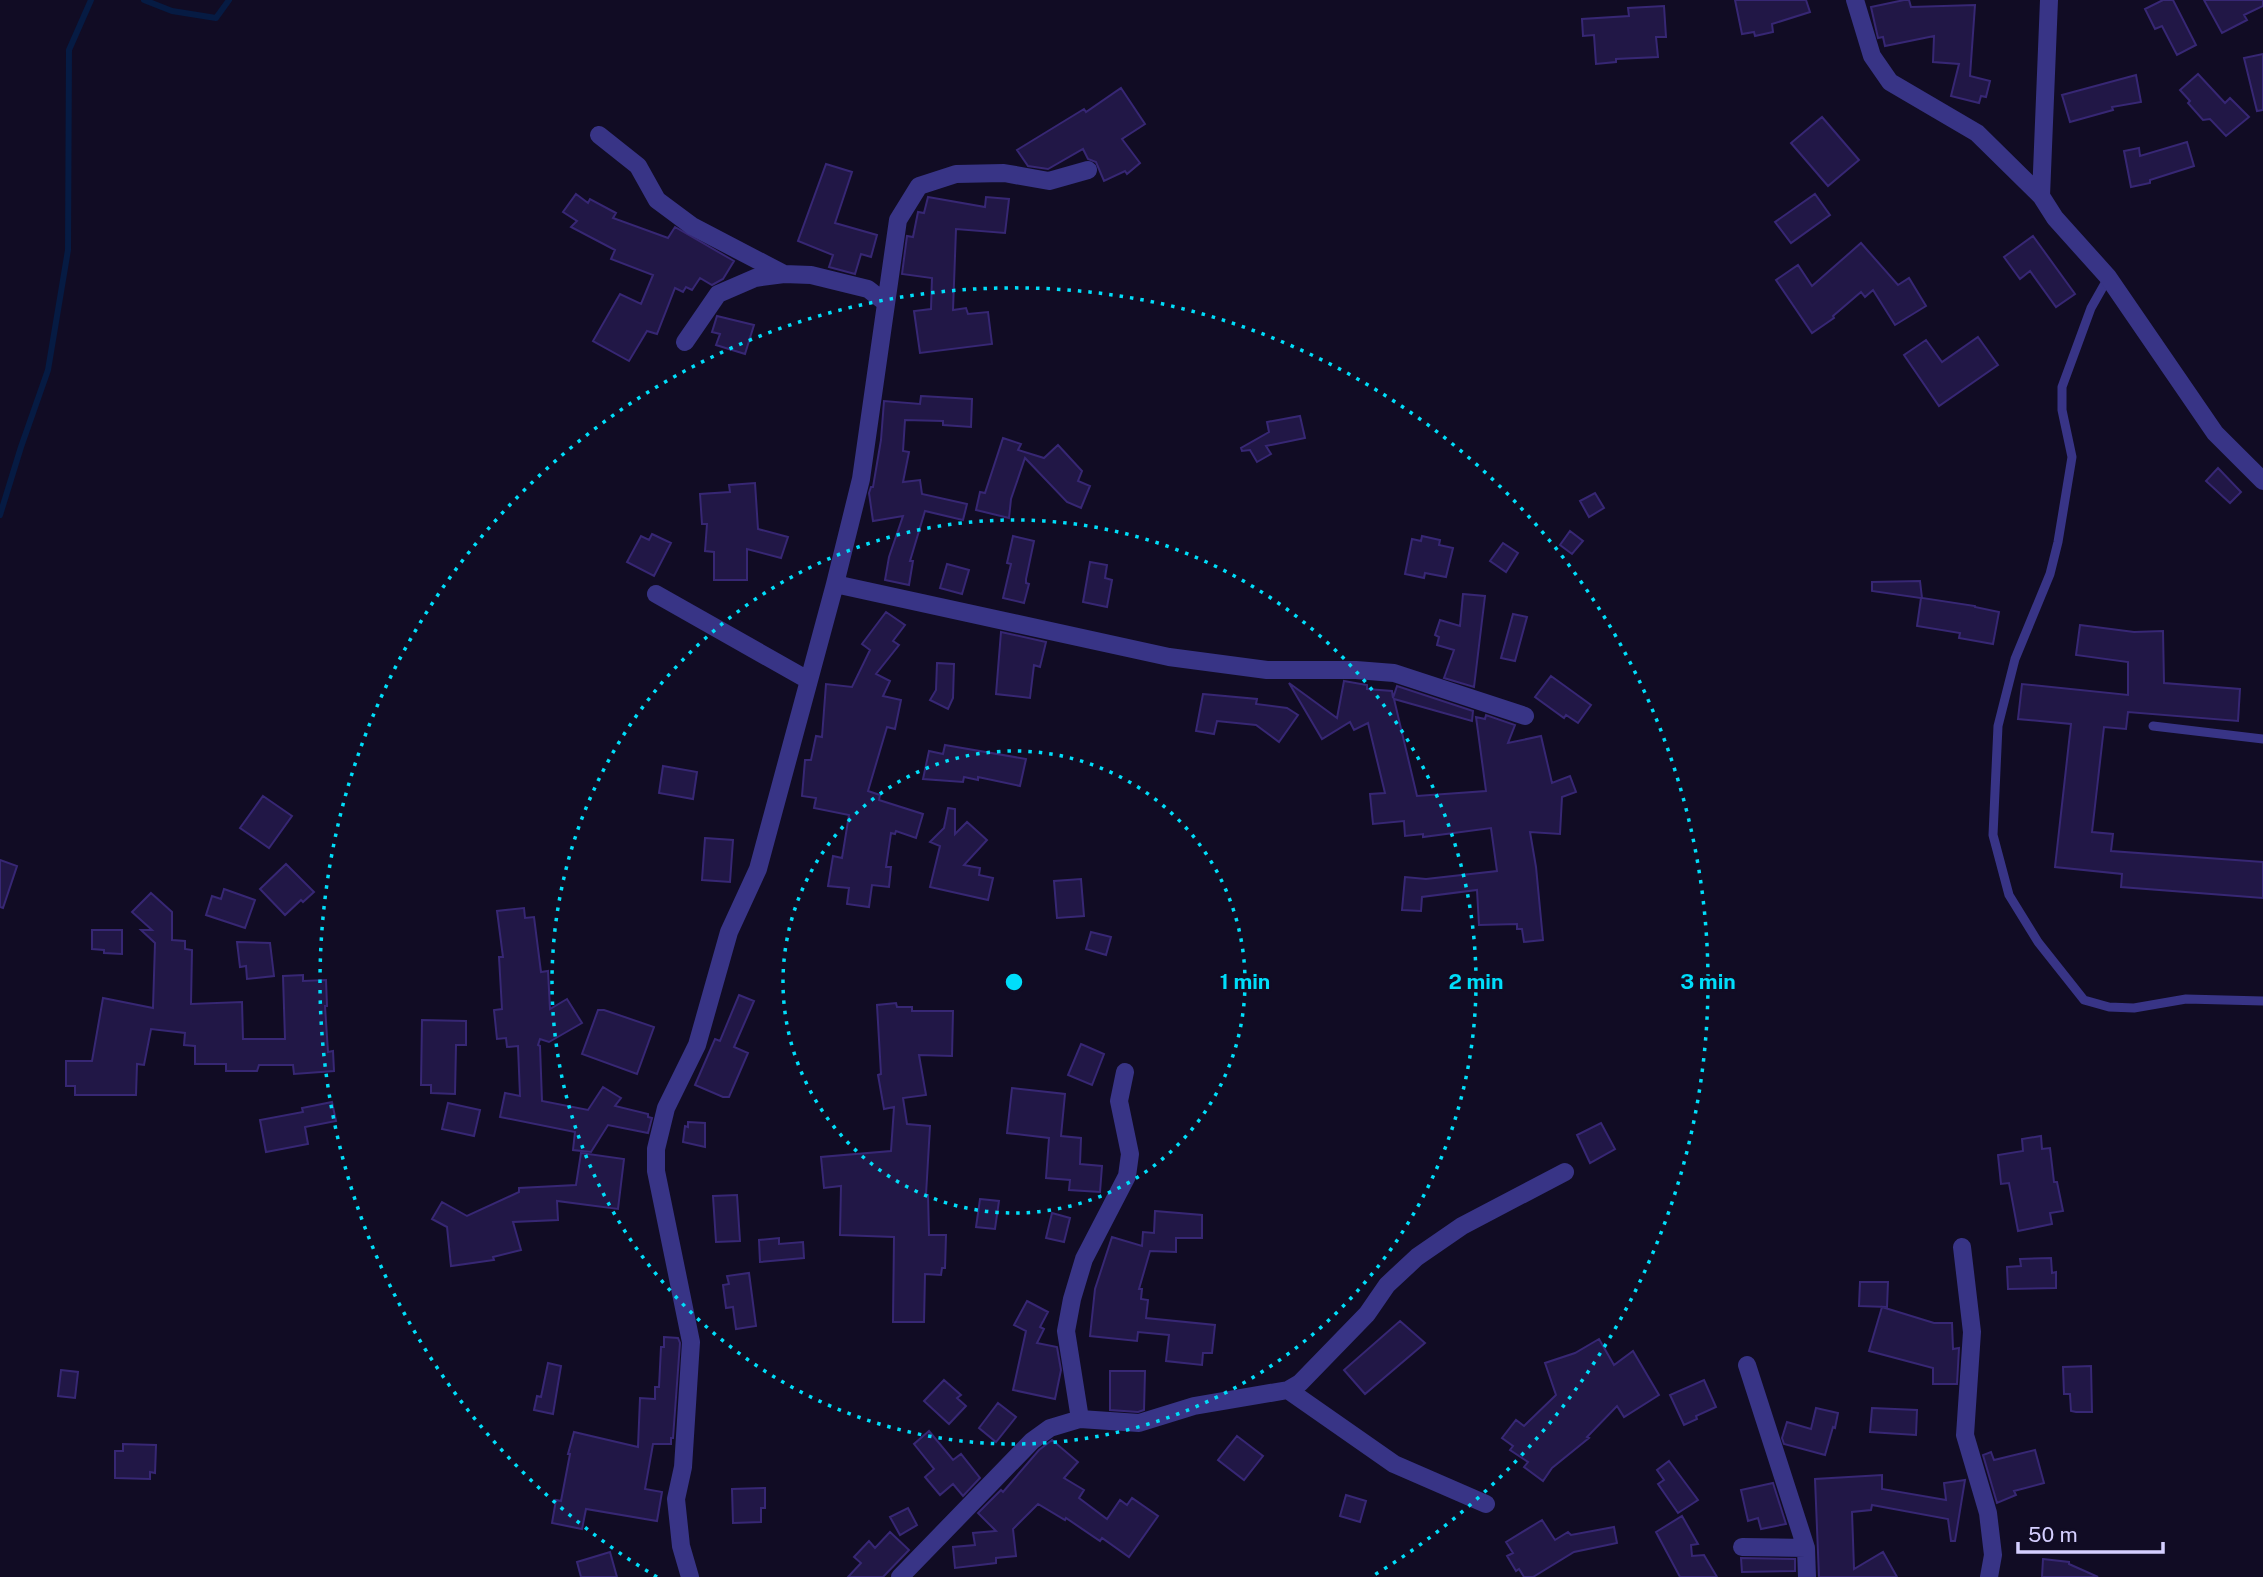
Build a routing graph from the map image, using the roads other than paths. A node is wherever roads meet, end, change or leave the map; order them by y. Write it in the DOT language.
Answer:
graph roads {
  1 [pos="1854,0"];
  2 [pos="2049,0"];
  3 [pos="599,135"];
  4 [pos="1088,170"];
  5 [pos="2041,196"];
  6 [pos="784,274"];
  7 [pos="2108,277"];
  8 [pos="886,303"];
  9 [pos="685,342"];
  10 [pos="2263,481"];
  11 [pos="835,584"];
  12 [pos="656,594"];
  13 [pos="808,680"];
  14 [pos="1525,716"];
  15 [pos="2152,726"];
  16 [pos="2263,739"];
  17 [pos="2263,1001"];
  18 [pos="1125,1072"];
  19 [pos="1565,1172"];
  20 [pos="1962,1247"];
  21 [pos="1747,1365"];
  22 [pos="1288,1390"];
  23 [pos="1080,1419"];
  24 [pos="1486,1504"];
  25 [pos="1742,1547"];
  26 [pos="1806,1548"];
  27 [pos="690,1577"];
  28 [pos="900,1577"];
  29 [pos="1807,1577"];
  30 [pos="1989,1577"];
  1 -- 5 [label="street"];
  2 -- 5 [label="street"];
  3 -- 6 [label="street"];
  4 -- 8 [label="street"];
  5 -- 7 [label="street"];
  6 -- 8 [label="street"];
  6 -- 9 [label="street"];
  7 -- 10 [label="street"];
  7 -- 17 [label="lane"];
  8 -- 11 [label="street"];
  11 -- 13 [label="street"];
  11 -- 14 [label="street"];
  12 -- 13 [label="street"];
  13 -- 27 [label="street"];
  15 -- 16 [label="lane"];
  18 -- 23 [label="street"];
  19 -- 22 [label="street"];
  20 -- 30 [label="street"];
  21 -- 26 [label="street"];
  22 -- 23 [label="street"];
  22 -- 24 [label="street"];
  23 -- 28 [label="street"];
  25 -- 26 [label="street"];
  26 -- 29 [label="street"];
}
